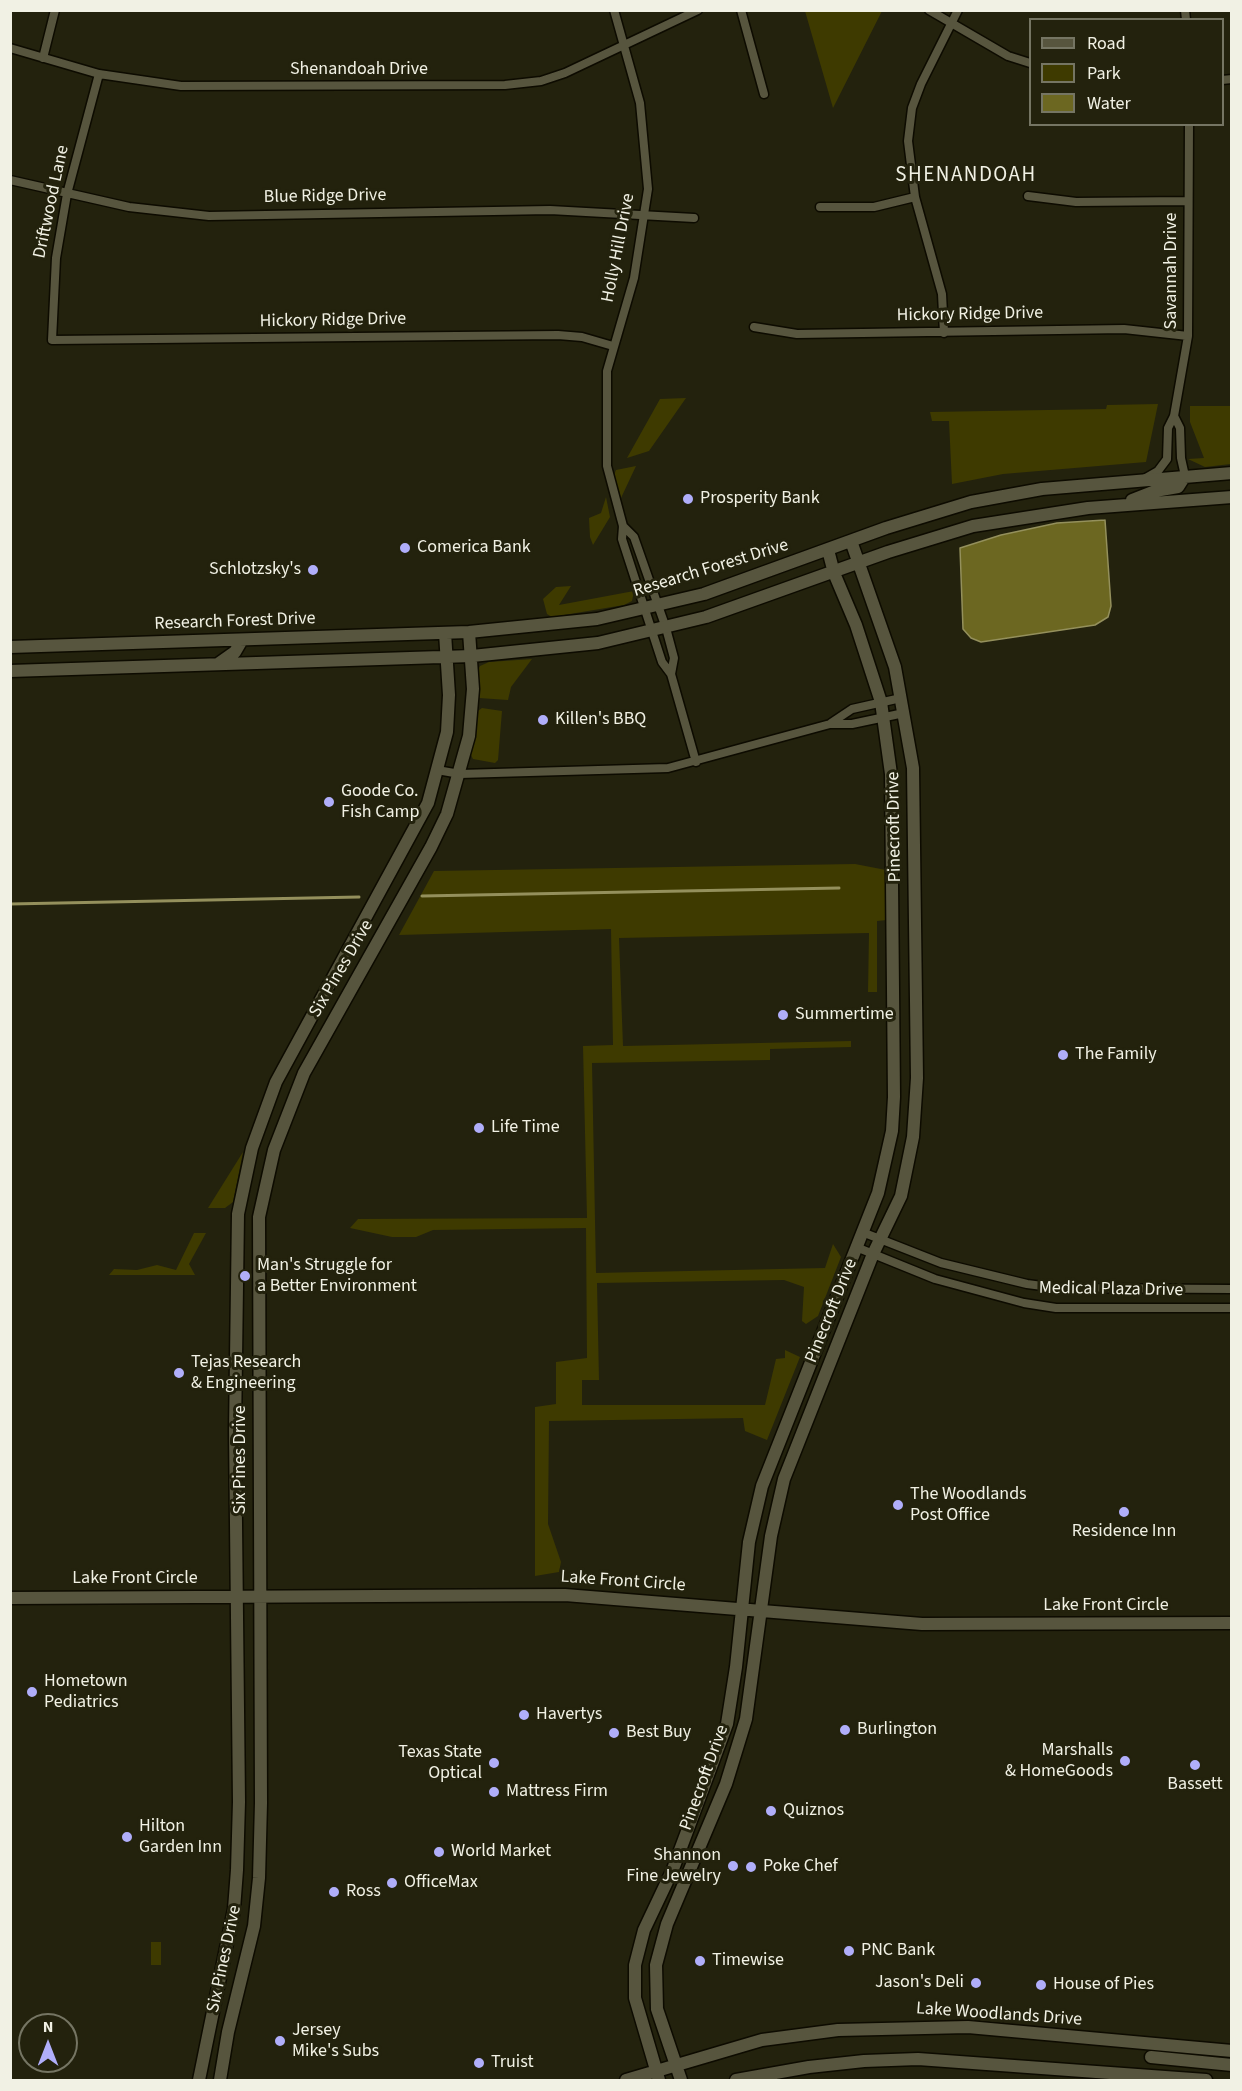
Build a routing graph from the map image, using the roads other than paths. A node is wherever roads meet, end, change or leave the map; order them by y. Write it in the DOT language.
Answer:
graph roads {
  1 [pos="55,10"];
  2 [pos="614,10"];
  3 [pos="698,10"];
  4 [pos="741,10"];
  5 [pos="929,10"];
  6 [pos="958,10"];
  7 [pos="951,23"];
  8 [pos="624,45"];
  9 [pos="10,48"];
  10 [pos="43,58"];
  11 [pos="1029,63"];
  12 [pos="99,74"];
  13 [pos="764,94"];
  14 [pos="1188,126"];
  15 [pos="10,180"];
  16 [pos="67,194"];
  17 [pos="1028,196"];
  18 [pos="915,197"];
  19 [pos="1188,201"];
  20 [pos="820,207"];
  21 [pos="643,214"];
  22 [pos="694,218"];
  23 [pos="754,327"];
  24 [pos="944,333"];
  25 [pos="1188,336"];
  26 [pos="52,340"];
  27 [pos="613,346"];
  28 [pos="1174,416"];
  29 [pos="1232,473"];
  30 [pos="1185,476"];
  31 [pos="1142,480"];
  32 [pos="1232,497"];
  33 [pos="1123,504"];
  34 [pos="623,526"];
  35 [pos="851,541"];
  36 [pos="828,550"];
  37 [pos="859,563"];
  38 [pos="834,573"];
  39 [pos="658,606"];
  40 [pos="644,609"];
  41 [pos="666,628"];
  42 [pos="469,632"];
  43 [pos="652,632"];
  44 [pos="445,633"];
  45 [pos="242,640"];
  46 [pos="10,647"];
  47 [pos="447,656"];
  48 [pos="472,656"];
  49 [pos="218,664"];
  50 [pos="10,671"];
  51 [pos="671,674"];
  52 [pos="901,698"];
  53 [pos="881,702"];
  54 [pos="904,713"];
  55 [pos="883,717"];
  56 [pos="830,724"];
  57 [pos="696,762"];
  58 [pos="436,770"];
  59 [pos="460,774"];
  60 [pos="356,936"];
  61 [pos="375,947"];
  62 [pos="285,1064"];
  63 [pos="304,1073"];
  64 [pos="862,1232"];
  65 [pos="880,1239"];
  66 [pos="856,1247"];
  67 [pos="873,1254"];
  68 [pos="1232,1289"];
  69 [pos="1232,1308"];
  70 [pos="238,1596"];
  71 [pos="259,1596"];
  72 [pos="10,1598"];
  73 [pos="742,1609"];
  74 [pos="760,1611"];
  75 [pos="1232,1623"];
  76 [pos="239,1802"];
  77 [pos="261,1803"];
  78 [pos="226,1951"];
  79 [pos="246,1954"];
  80 [pos="1152,2043"];
  81 [pos="1174,2045"];
  82 [pos="1232,2051"];
  83 [pos="1151,2057"];
  84 [pos="1173,2060"];
  85 [pos="675,2064"];
  86 [pos="1232,2065"];
  87 [pos="657,2075"];
  88 [pos="1151,2075"];
  89 [pos="1173,2077"];
  90 [pos="200,2080"];
  91 [pos="220,2080"];
  92 [pos="626,2080"];
  93 [pos="681,2080"];
  94 [pos="736,2080"];
  95 [pos="1206,2080"];
  1 -- 10 [label="street"];
  2 -- 8 [label="street, Holly Hill Drive"];
  3 -- 8 [label="street, Shenandoah Drive"];
  4 -- 13 [label="street"];
  5 -- 7 [label="street"];
  6 -- 7 [label="street"];
  7 -- 11 [label="street"];
  7 -- 18 [label="street"];
  8 -- 12 [label="street, Shenandoah Drive"];
  8 -- 21 [label="street, Holly Hill Drive"];
  9 -- 10 [label="street, Shenandoah Drive"];
  10 -- 12 [label="street, Shenandoah Drive"];
  12 -- 16 [label="street, Driftwood Lane"];
  14 -- 19 [label="street, Savannah Drive"];
  15 -- 16 [label="street, Blue Ridge Drive"];
  16 -- 21 [label="street, Blue Ridge Drive"];
  16 -- 26 [label="street, Driftwood Lane"];
  17 -- 19 [label="street"];
  18 -- 20 [label="street"];
  18 -- 24 [label="street"];
  19 -- 25 [label="street, Savannah Drive"];
  21 -- 22 [label="street, Blue Ridge Drive"];
  21 -- 27 [label="street, Holly Hill Drive"];
  23 -- 24 [label="street, Hickory Ridge Drive"];
  24 -- 25 [label="street, Hickory Ridge Drive"];
  25 -- 28 [label="street, Savannah Drive"];
  26 -- 27 [label="street, Hickory Ridge Drive"];
  27 -- 34 [label="street, Holly Hill Drive"];
  28 -- 30 [label="street, Savannah Drive"];
  28 -- 31 [label="street, Savannah Drive"];
  29 -- 30 [label="street, Research Forest Drive"];
  30 -- 31 [label="street, Research Forest Drive"];
  30 -- 33 [label="street"];
  31 -- 35 [label="street, Research Forest Drive"];
  32 -- 33 [label="street"];
  33 -- 37 [label="street"];
  34 -- 39 [label="street, Holly Hill Drive"];
  34 -- 40 [label="street, Holly Hill Drive"];
  35 -- 36 [label="street, Research Forest Drive"];
  35 -- 37 [label="street, Pinecroft Drive"];
  36 -- 38 [label="street, Pinecroft Drive"];
  36 -- 39 [label="street, Research Forest Drive"];
  37 -- 38 [label="street"];
  37 -- 52 [label="street, Pinecroft Drive"];
  38 -- 41 [label="street"];
  38 -- 53 [label="street, Pinecroft Drive"];
  39 -- 40 [label="street, Research Forest Drive"];
  39 -- 41 [label="street, Holly Hill Drive"];
  40 -- 42 [label="street, Research Forest Drive"];
  40 -- 43 [label="street, Holly Hill Drive"];
  41 -- 43 [label="street"];
  41 -- 51 [label="street, Holly Hill Drive"];
  42 -- 44 [label="street, Research Forest Drive"];
  42 -- 48 [label="street, Six Pines Drive"];
  43 -- 48 [label="street"];
  43 -- 51 [label="street, Holly Hill Drive"];
  44 -- 45 [label="street, Research Forest Drive"];
  44 -- 47 [label="street, Six Pines Drive"];
  45 -- 46 [label="street, Research Forest Drive"];
  45 -- 49 [label="street"];
  47 -- 48 [label="street"];
  47 -- 49 [label="street"];
  47 -- 58 [label="street, Six Pines Drive"];
  48 -- 59 [label="street, Six Pines Drive"];
  49 -- 50 [label="street"];
  51 -- 57 [label="street"];
  52 -- 53 [label="street"];
  52 -- 54 [label="street, Pinecroft Drive"];
  53 -- 55 [label="street, Pinecroft Drive"];
  53 -- 56 [label="street"];
  54 -- 55 [label="street"];
  54 -- 65 [label="street, Pinecroft Drive"];
  55 -- 56 [label="street"];
  55 -- 64 [label="street, Pinecroft Drive"];
  56 -- 57 [label="street"];
  57 -- 59 [label="street"];
  58 -- 59 [label="street"];
  58 -- 60 [label="street, Six Pines Drive"];
  59 -- 61 [label="street, Six Pines Drive"];
  60 -- 61 [label="street"];
  60 -- 62 [label="street, Six Pines Drive"];
  61 -- 63 [label="street, Six Pines Drive"];
  62 -- 63 [label="street"];
  62 -- 70 [label="street, Six Pines Drive"];
  63 -- 71 [label="street, Six Pines Drive"];
  64 -- 65 [label="street, Medical Plaza Drive"];
  64 -- 66 [label="street, Pinecroft Drive"];
  65 -- 67 [label="street, Pinecroft Drive"];
  65 -- 68 [label="street, Medical Plaza Drive"];
  66 -- 67 [label="street, Medical Plaza Drive"];
  66 -- 73 [label="street, Pinecroft Drive"];
  67 -- 69 [label="street, Medical Plaza Drive"];
  67 -- 74 [label="street, Pinecroft Drive"];
  70 -- 71 [label="street, Lake Front Circle"];
  70 -- 72 [label="street, Lake Front Circle"];
  70 -- 76 [label="street, Six Pines Drive"];
  71 -- 73 [label="street, Lake Front Circle"];
  71 -- 77 [label="street, Six Pines Drive"];
  73 -- 74 [label="street, Lake Front Circle"];
  73 -- 87 [label="street, Pinecroft Drive"];
  74 -- 75 [label="street, Lake Front Circle"];
  74 -- 85 [label="street, Pinecroft Drive"];
  76 -- 77 [label="street"];
  76 -- 78 [label="street, Six Pines Drive"];
  77 -- 79 [label="street, Six Pines Drive"];
  78 -- 79 [label="street"];
  78 -- 90 [label="street, Six Pines Drive"];
  79 -- 91 [label="street, Six Pines Drive"];
  80 -- 81 [label="street, Lake Woodlands Drive"];
  80 -- 83 [label="street"];
  80 -- 85 [label="street, Lake Woodlands Drive"];
  81 -- 82 [label="street, Lake Woodlands Drive"];
  81 -- 84 [label="street"];
  83 -- 84 [label="street"];
  83 -- 88 [label="street"];
  84 -- 86 [label="street"];
  84 -- 89 [label="street"];
  85 -- 87 [label="street, Lake Woodlands Drive"];
  85 -- 93 [label="street, Pinecroft Drive"];
  87 -- 92 [label="street, Lake Woodlands Drive"];
  88 -- 89 [label="street"];
  88 -- 94 [label="street"];
  89 -- 95 [label="street"];
}
